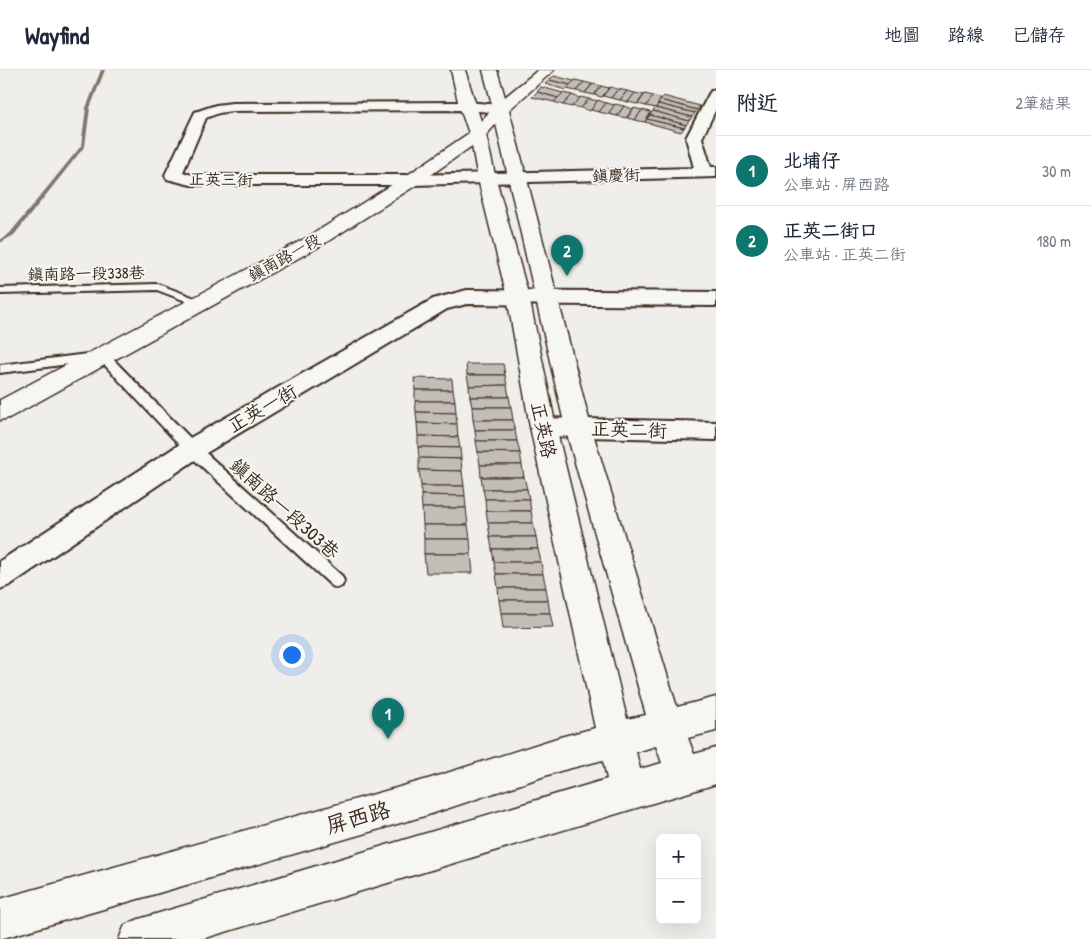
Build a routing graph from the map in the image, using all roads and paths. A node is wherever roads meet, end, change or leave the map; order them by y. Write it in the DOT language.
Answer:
graph roads {
  1 [pos="449,70"];
  2 [pos="458,70"];
  3 [pos="490,70"];
  4 [pos="547,70"];
  5 [pos="716,95"];
  6 [pos="467,106"];
  7 [pos="501,109"];
  8 [pos="478,134"];
  9 [pos="711,135"];
  10 [pos="694,138"];
  11 [pos="710,172"];
  12 [pos="517,178"];
  13 [pos="487,179"];
  14 [pos="412,180"];
  15 [pos="0,291"];
  16 [pos="545,296"];
  17 [pos="518,297"];
  18 [pos="716,299"];
  19 [pos="199,303"];
  20 [pos="103,356"];
  21 [pos="0,369"];
  22 [pos="0,411"];
  23 [pos="543,427"];
  24 [pos="578,427"];
  25 [pos="716,431"];
  26 [pos="192,449"];
  27 [pos="0,576"];
  28 [pos="337,581"];
  29 [pos="716,714"];
  30 [pos="666,727"];
  31 [pos="615,739"];
  32 [pos="700,770"];
  33 [pos="628,790"];
  34 [pos="0,919"];
  35 [pos="139,939"];
  1 -- 6 [label="street"];
  2 -- 6 [label="street, 正英路"];
  3 -- 7 [label="street, 正英路"];
  4 -- 7 [label="street, 鎮南路一段"];
  5 -- 10 [label="street"];
  6 -- 7 [label="street, 正英三街"];
  6 -- 8 [label="street, 正英路"];
  6 -- 14 [label="street, 正英三街"];
  7 -- 8 [label="street, 鎮南路一段"];
  7 -- 12 [label="street, 正英路"];
  8 -- 13 [label="street, 正英路"];
  8 -- 14 [label="street, 鎮南路一段"];
  9 -- 10 [label="street"];
  10 -- 11 [label="street"];
  11 -- 12 [label="street, 鎮慶街"];
  12 -- 13 [label="street, 正英三街"];
  12 -- 16 [label="street, 正英路"];
  13 -- 14 [label="street, 正英三街"];
  13 -- 17 [label="street, 正英路"];
  14 -- 19 [label="street, 鎮南路一段"];
  15 -- 19 [label="lane, 鎮南路一段338巷"];
  16 -- 17 [label="street, 正英一街"];
  16 -- 18 [label="street"];
  16 -- 24 [label="street, 正英路"];
  17 -- 23 [label="street, 正英路"];
  17 -- 26 [label="street, 正英一街"];
  19 -- 20 [label="street, 鎮南路一段"];
  20 -- 21 [label="lane"];
  20 -- 22 [label="street, 鎮南路一段"];
  20 -- 26 [label="lane, 鎮南路一段303巷"];
  23 -- 24 [label="street, 正英二街"];
  23 -- 31 [label="street, 正英路"];
  24 -- 25 [label="street, 正英二街"];
  24 -- 30 [label="street, 正英路"];
  26 -- 27 [label="street, 正英一街"];
  26 -- 28 [label="lane, 鎮南路一段303巷"];
  29 -- 30 [label="street, 屏西路"];
  30 -- 31 [label="street, 屏西路"];
  30 -- 32 [label="street, 正英路"];
  31 -- 33 [label="street, 正英路"];
  31 -- 34 [label="street, 屏西路"];
  32 -- 33 [label="street"];
  33 -- 35 [label="street"];
}
